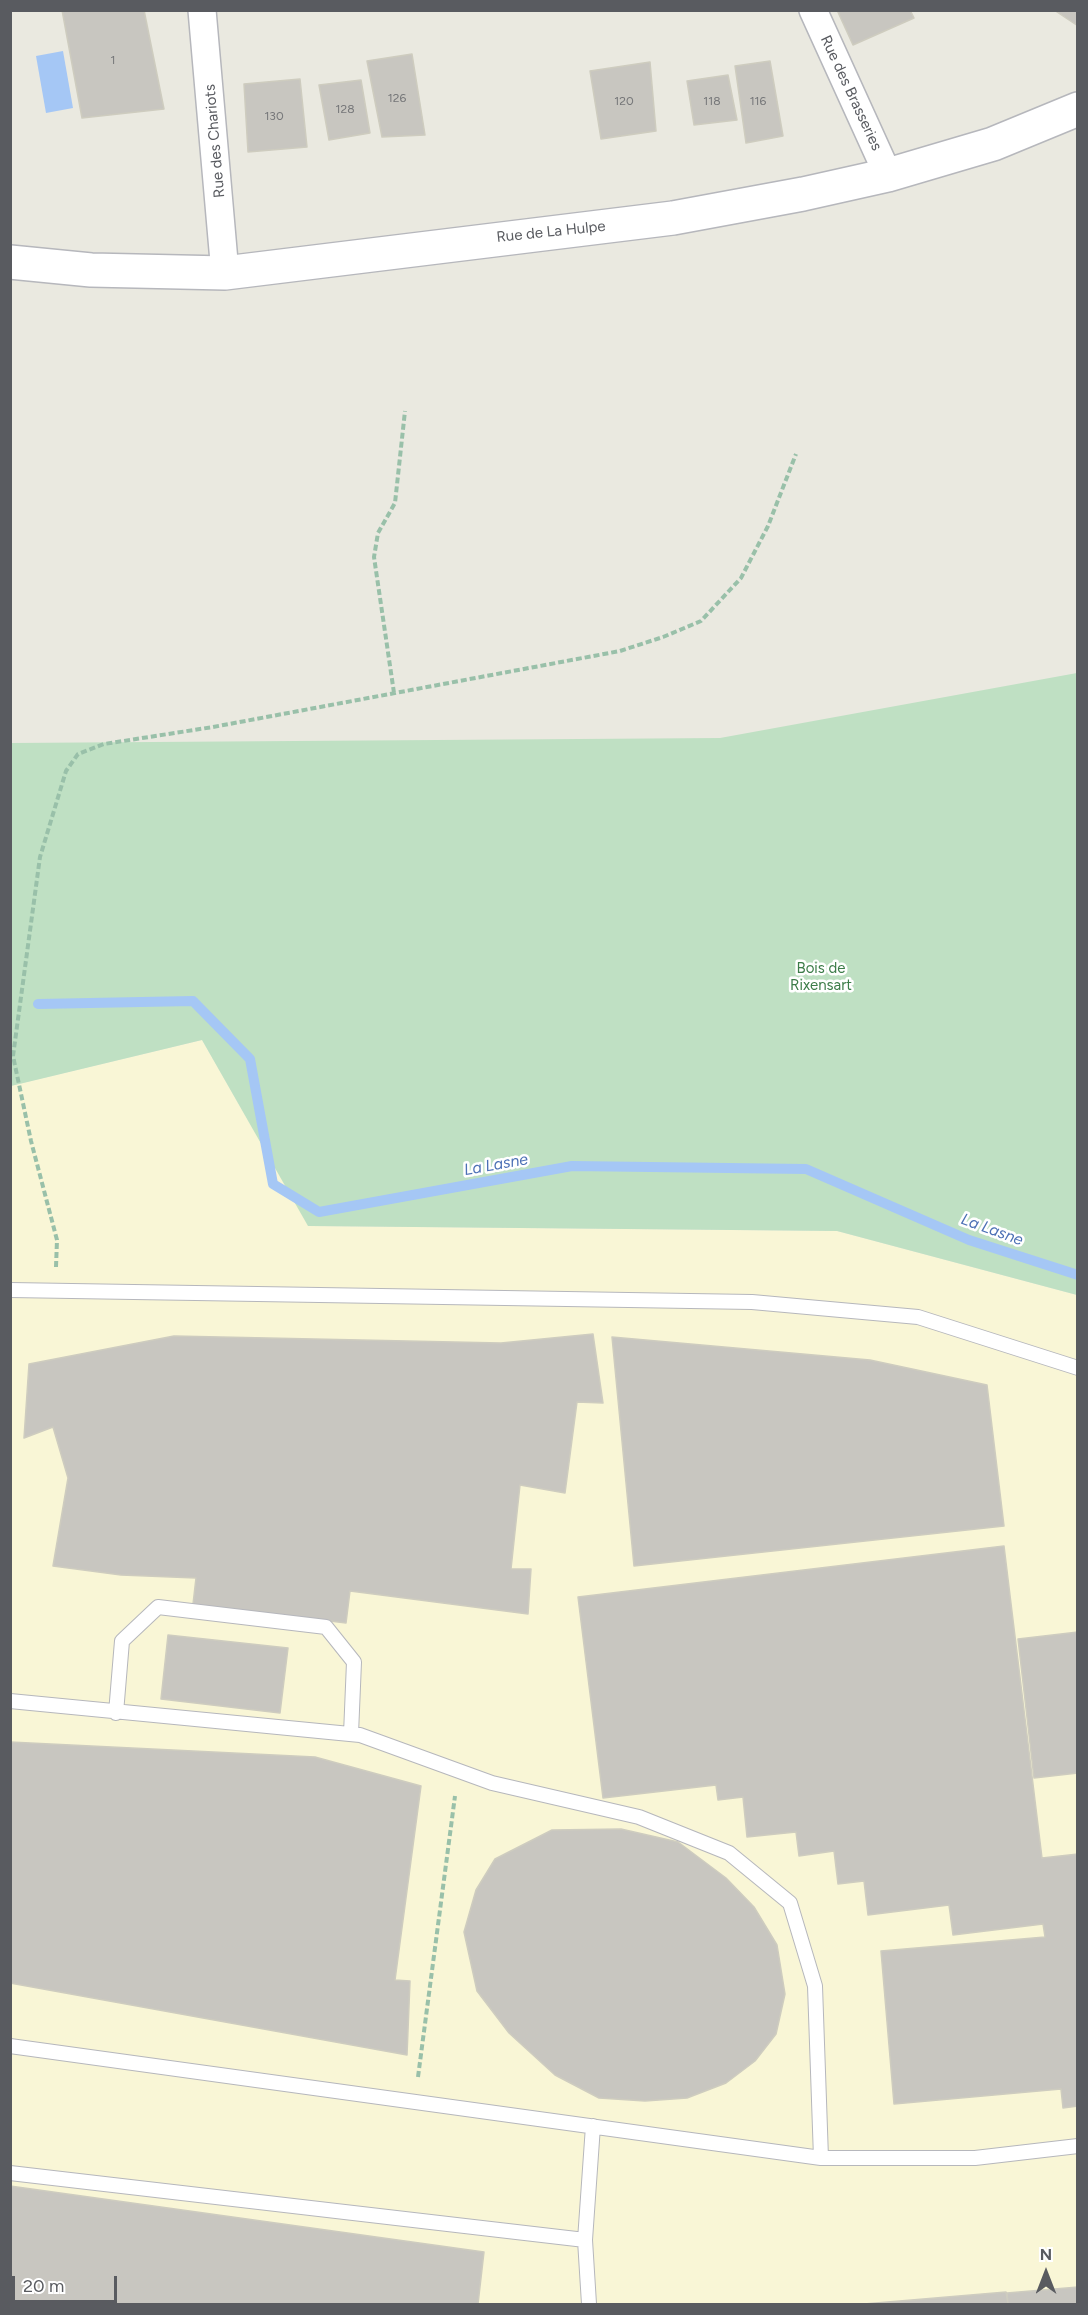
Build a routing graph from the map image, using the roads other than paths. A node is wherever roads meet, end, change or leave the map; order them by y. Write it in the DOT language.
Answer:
graph roads {
  1 [pos="202,10"];
  2 [pos="813,10"];
  3 [pos="1074,111"];
  4 [pos="888,174"];
  5 [pos="10,262"];
  6 [pos="225,273"];
  7 [pos="10,1290"];
  8 [pos="1077,1368"];
  9 [pos="10,1701"];
  10 [pos="116,1713"];
  11 [pos="351,1734"];
  12 [pos="10,2046"];
  13 [pos="593,2126"];
  14 [pos="1077,2146"];
  15 [pos="821,2158"];
  16 [pos="10,2173"];
  17 [pos="585,2240"];
  18 [pos="589,2304"];
  1 -- 6 [label="street, Rue des Chariots"];
  2 -- 4 [label="street, Rue des Brasseries"];
  3 -- 4 [label="street, Rue de La Hulpe"];
  4 -- 6 [label="street, Rue de La Hulpe"];
  5 -- 6 [label="street, Rue de La Hulpe"];
  7 -- 8 [label="lane"];
  9 -- 10 [label="lane"];
  10 -- 11 [label="lane"];
  10 -- 11 [label="lane"];
  11 -- 15 [label="lane"];
  12 -- 13 [label="lane"];
  13 -- 15 [label="lane"];
  13 -- 17 [label="lane"];
  14 -- 15 [label="lane"];
  16 -- 17 [label="lane"];
  17 -- 18 [label="lane"];
}
